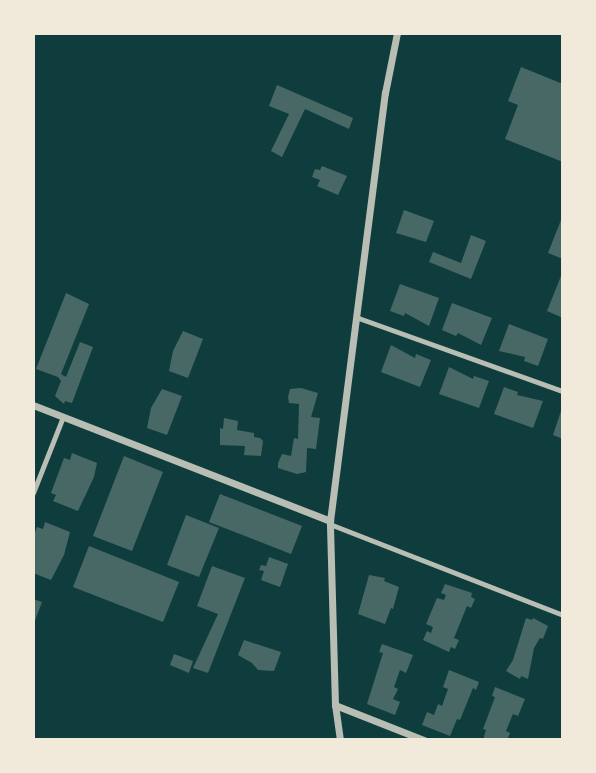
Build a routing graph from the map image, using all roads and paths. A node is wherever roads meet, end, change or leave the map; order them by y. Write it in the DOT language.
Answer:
graph roads {
  1 [pos="397,33"];
  2 [pos="356,317"];
  3 [pos="563,391"];
  4 [pos="33,405"];
  5 [pos="63,417"];
  6 [pos="33,493"];
  7 [pos="330,522"];
  8 [pos="563,615"];
  9 [pos="335,705"];
  10 [pos="340,740"];
  11 [pos="424,740"];
  1 -- 2 [label="street"];
  2 -- 3 [label="lane"];
  2 -- 7 [label="street"];
  4 -- 5 [label="street"];
  5 -- 6 [label="lane"];
  5 -- 7 [label="street"];
  7 -- 8 [label="lane"];
  7 -- 9 [label="street"];
  9 -- 10 [label="street"];
  9 -- 11 [label="street"];
}
